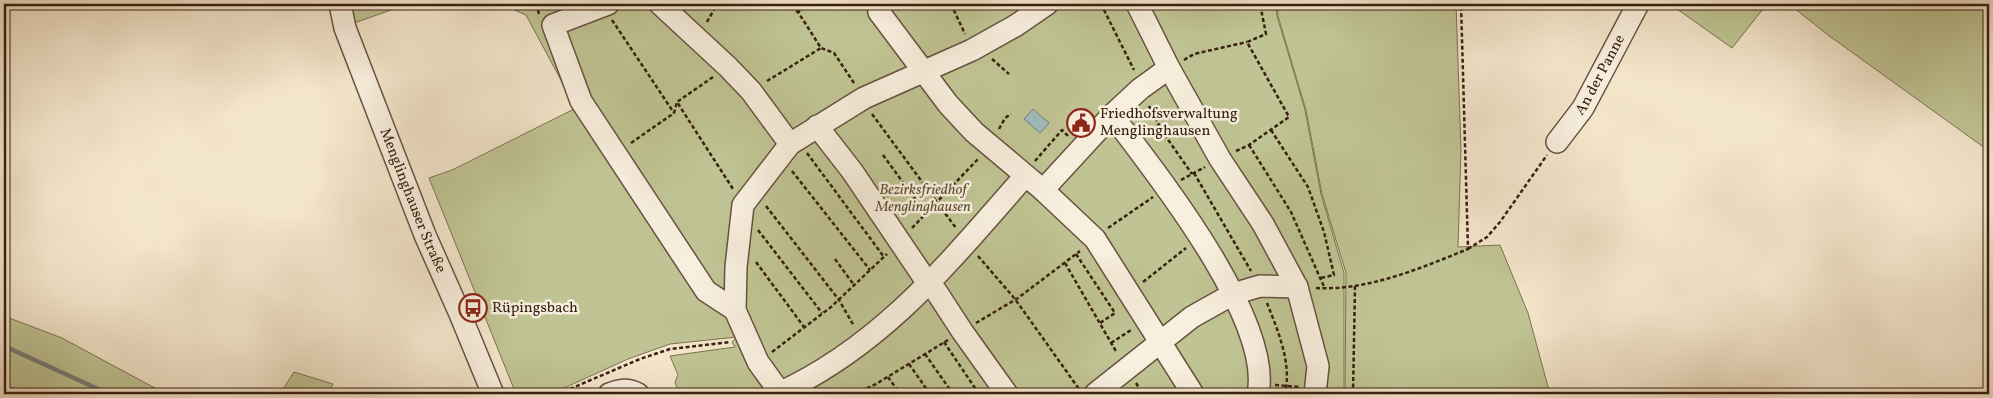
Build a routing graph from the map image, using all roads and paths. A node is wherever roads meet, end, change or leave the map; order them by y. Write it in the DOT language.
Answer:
graph roads {
  1 [pos="340,4"];
  2 [pos="660,4"];
  3 [pos="717,4"];
  4 [pos="785,4"];
  5 [pos="811,4"];
  6 [pos="878,4"];
  7 [pos="951,4"];
  8 [pos="1047,4"];
  9 [pos="1101,4"];
  10 [pos="1136,4"];
  11 [pos="1260,4"];
  12 [pos="1461,4"];
  13 [pos="1638,4"];
  14 [pos="606,5"];
  15 [pos="798,12"];
  16 [pos="697,37"];
  17 [pos="1247,42"];
  18 [pos="821,48"];
  19 [pos="972,50"];
  20 [pos="728,66"];
  21 [pos="1168,68"];
  22 [pos="924,72"];
  23 [pos="1141,88"];
  24 [pos="751,91"];
  25 [pos="863,99"];
  26 [pos="677,102"];
  27 [pos="674,113"];
  28 [pos="1112,115"];
  29 [pos="817,126"];
  30 [pos="1271,130"];
  31 [pos="1557,142"];
  32 [pos="1249,145"];
  33 [pos="789,146"];
  34 [pos="990,146"];
  35 [pos="1082,148"];
  36 [pos="615,153"];
  37 [pos="883,155"];
  38 [pos="1220,159"];
  39 [pos="1192,174"];
  40 [pos="1024,175"];
  41 [pos="1168,188"];
  42 [pos="1043,190"];
  43 [pos="746,203"];
  44 [pos="937,203"];
  45 [pos="926,214"];
  46 [pos="1199,238"];
  47 [pos="1094,239"];
  48 [pos="739,240"];
  49 [pos="900,241"];
  50 [pos="966,243"];
  51 [pos="1468,249"];
  52 [pos="1076,254"];
  53 [pos="884,257"];
  54 [pos="835,259"];
  55 [pos="1065,263"];
  56 [pos="870,270"];
  57 [pos="1321,278"];
  58 [pos="929,284"];
  59 [pos="854,285"];
  60 [pos="1355,286"];
  61 [pos="1297,287"];
  62 [pos="1128,293"];
  63 [pos="1234,294"];
  64 [pos="839,300"];
  65 [pos="1015,300"];
  66 [pos="735,310"];
  67 [pos="822,313"];
  68 [pos="1145,320"];
  69 [pos="1100,322"];
  70 [pos="804,327"];
  71 [pos="962,331"];
  72 [pos="864,342"];
  73 [pos="944,342"];
  74 [pos="1112,343"];
  75 [pos="1160,343"];
  76 [pos="755,354"];
  77 [pos="925,354"];
  78 [pos="909,364"];
  79 [pos="1127,370"];
  80 [pos="888,377"];
  81 [pos="868,388"];
  82 [pos="1259,388"];
  83 [pos="1315,391"];
  84 [pos="493,394"];
  85 [pos="558,394"];
  86 [pos="608,394"];
  87 [pos="638,394"];
  88 [pos="780,394"];
  89 [pos="855,394"];
  90 [pos="872,394"];
  91 [pos="900,394"];
  92 [pos="930,394"];
  93 [pos="953,394"];
  94 [pos="979,394"];
  95 [pos="1007,394"];
  96 [pos="1082,394"];
  97 [pos="1095,394"];
  98 [pos="1143,394"];
  99 [pos="1193,394"];
  100 [pos="1353,394"];
  1 -- 84 [label="street, Menglinghauser Straße"];
  2 -- 16 [label="street"];
  3 -- 16 [label="path"];
  4 -- 15 [label="path"];
  5 -- 15 [label="path"];
  6 -- 22 [label="street"];
  7 -- 19 [label="path"];
  8 -- 19 [label="street"];
  9 -- 23 [label="path"];
  10 -- 21 [label="street"];
  11 -- 17 [label="path"];
  12 -- 51 [label="path"];
  13 -- 31 [label="street, An der Panne"];
  14 -- 27 [label="path"];
  14 -- 36 [label="street"];
  15 -- 18 [label="path"];
  16 -- 20 [label="street"];
  17 -- 21 [label="path"];
  17 -- 30 [label="path"];
  18 -- 24 [label="path"];
  18 -- 25 [label="path"];
  19 -- 22 [label="street"];
  20 -- 24 [label="street"];
  20 -- 26 [label="path"];
  21 -- 23 [label="street"];
  21 -- 38 [label="street"];
  22 -- 25 [label="street"];
  22 -- 34 [label="street"];
  23 -- 28 [label="street"];
  23 -- 39 [label="path"];
  24 -- 33 [label="street"];
  25 -- 29 [label="street"];
  25 -- 44 [label="path"];
  26 -- 27 [label="path"];
  26 -- 43 [label="path"];
  27 -- 36 [label="path"];
  28 -- 35 [label="street"];
  28 -- 41 [label="street"];
  29 -- 33 [label="street"];
  29 -- 49 [label="street"];
  30 -- 32 [label="path"];
  30 -- 57 [label="path"];
  31 -- 51 [label="path"];
  32 -- 38 [label="path"];
  32 -- 57 [label="path"];
  33 -- 43 [label="street"];
  33 -- 53 [label="path"];
  33 -- 56 [label="path"];
  34 -- 40 [label="street"];
  34 -- 44 [label="path"];
  35 -- 40 [label="path"];
  35 -- 42 [label="street"];
  36 -- 66 [label="street"];
  37 -- 45 [label="path"];
  38 -- 39 [label="path"];
  38 -- 61 [label="street"];
  39 -- 41 [label="path"];
  40 -- 42 [label="street"];
  40 -- 50 [label="street"];
  41 -- 46 [label="street"];
  41 -- 47 [label="path"];
  42 -- 47 [label="street"];
  43 -- 48 [label="street"];
  43 -- 64 [label="path"];
  43 -- 67 [label="path"];
  44 -- 45 [label="path"];
  44 -- 50 [label="path"];
  45 -- 49 [label="path"];
  46 -- 62 [label="path"];
  46 -- 63 [label="street"];
  47 -- 52 [label="path"];
  47 -- 62 [label="street"];
  48 -- 66 [label="street"];
  48 -- 70 [label="path"];
  49 -- 53 [label="path"];
  49 -- 58 [label="street"];
  50 -- 58 [label="street"];
  50 -- 65 [label="path"];
  51 -- 60 [label="path"];
  52 -- 55 [label="path"];
  52 -- 69 [label="path"];
  53 -- 56 [label="path"];
  54 -- 59 [label="path"];
  55 -- 65 [label="path"];
  55 -- 69 [label="path"];
  56 -- 59 [label="path"];
  57 -- 60 [label="path"];
  58 -- 71 [label="street"];
  58 -- 72 [label="street"];
  59 -- 64 [label="path"];
  60 -- 100 [label="path"];
  61 -- 63 [label="street"];
  61 -- 83 [label="street"];
  62 -- 68 [label="street"];
  63 -- 75 [label="street"];
  63 -- 82 [label="street"];
  64 -- 67 [label="path"];
  64 -- 72 [label="path"];
  65 -- 71 [label="path"];
  65 -- 96 [label="path"];
  66 -- 76 [label="street"];
  67 -- 70 [label="path"];
  68 -- 74 [label="path"];
  68 -- 75 [label="street"];
  69 -- 74 [label="path"];
  70 -- 76 [label="path"];
  71 -- 73 [label="path"];
  71 -- 95 [label="street"];
  72 -- 88 [label="street"];
  73 -- 77 [label="path"];
  73 -- 94 [label="path"];
  74 -- 79 [label="path"];
  75 -- 79 [label="street"];
  75 -- 99 [label="street"];
  76 -- 85 [label="path"];
  76 -- 88 [label="street"];
  77 -- 78 [label="path"];
  77 -- 93 [label="path"];
  78 -- 80 [label="path"];
  78 -- 92 [label="path"];
  79 -- 97 [label="street"];
  79 -- 98 [label="path"];
  80 -- 81 [label="path"];
  80 -- 91 [label="path"];
  81 -- 89 [label="path"];
  81 -- 90 [label="path"];
  82 -- 83 [label="path"];
  86 -- 87 [label="street"];
}
